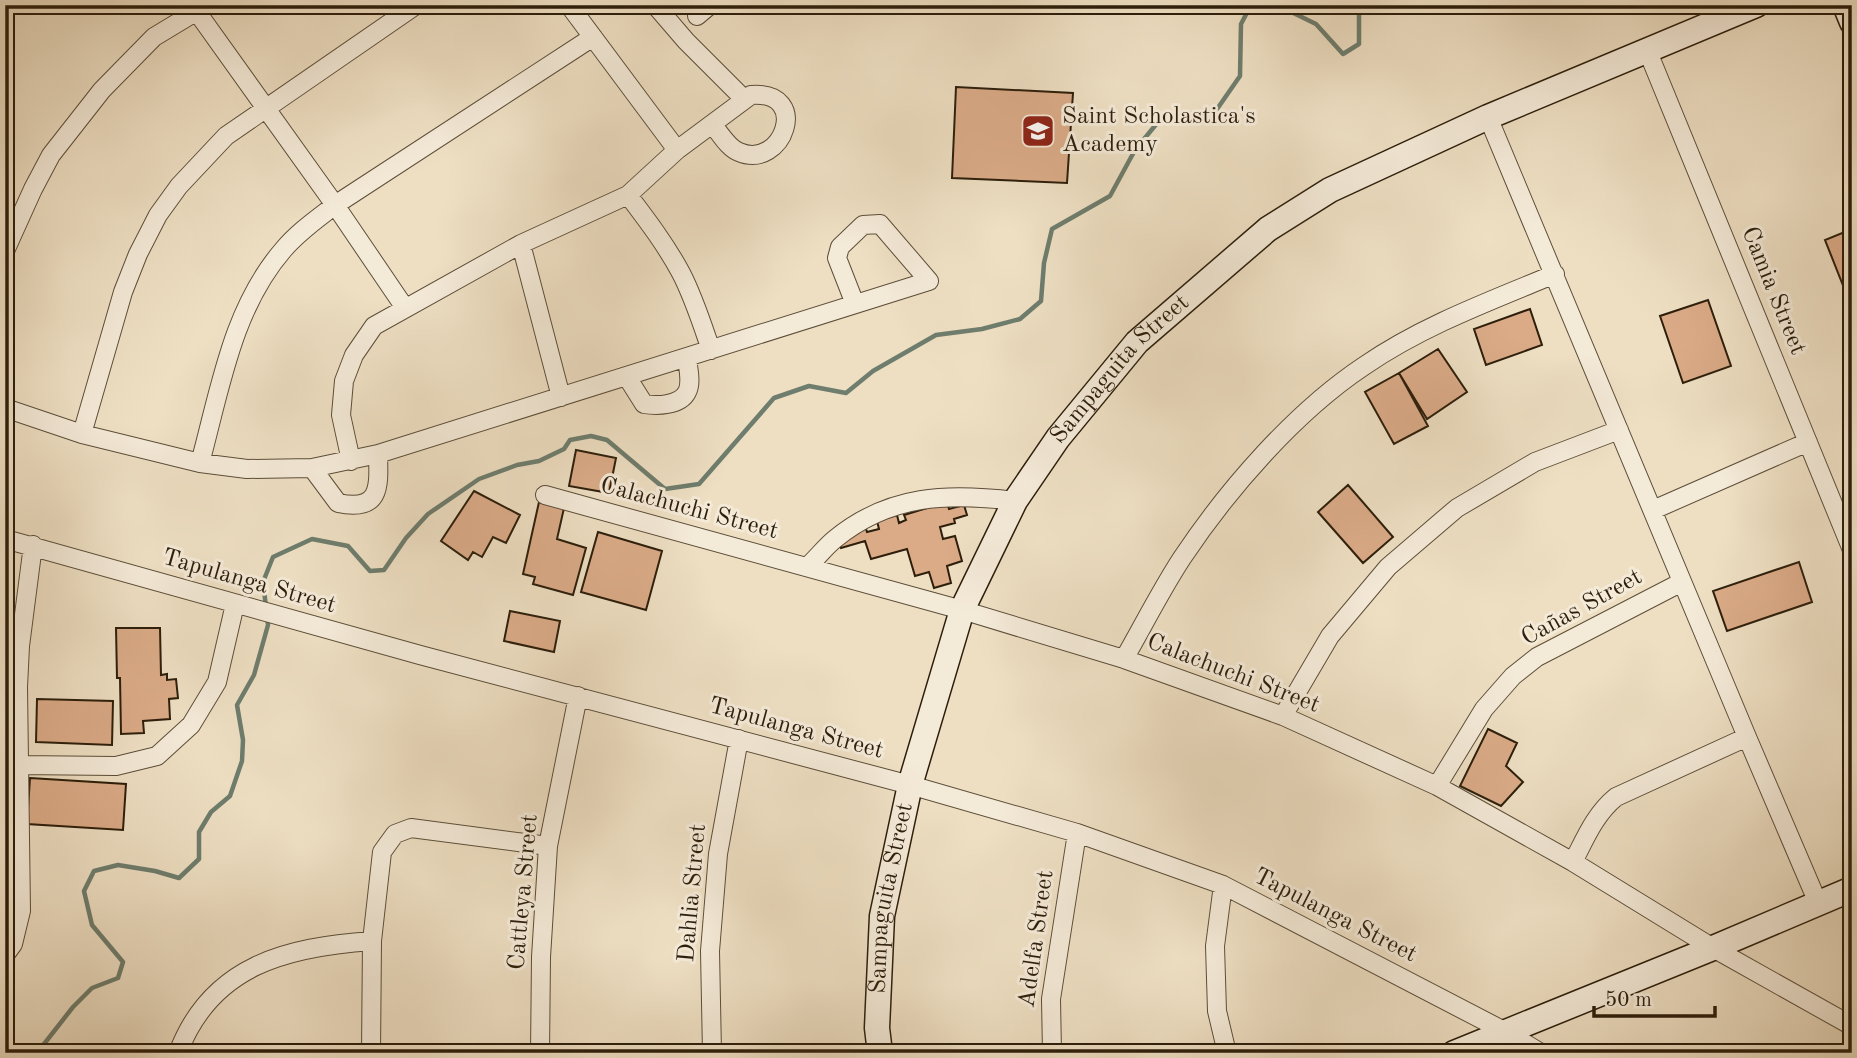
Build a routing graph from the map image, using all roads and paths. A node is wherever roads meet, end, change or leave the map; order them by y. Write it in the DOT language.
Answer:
graph roads {
  1 [pos="416,5"];
  2 [pos="569,5"];
  3 [pos="655,5"];
  4 [pos="1756,5"];
  5 [pos="1845,5"];
  6 [pos="199,8"];
  7 [pos="1852,22"];
  8 [pos="593,37"];
  9 [pos="1648,52"];
  10 [pos="744,99"];
  11 [pos="266,110"];
  12 [pos="1489,117"];
  13 [pos="712,124"];
  14 [pos="677,150"];
  15 [pos="628,195"];
  16 [pos="335,205"];
  17 [pos="521,244"];
  18 [pos="5,251"];
  19 [pos="1555,274"];
  20 [pos="855,304"];
  21 [pos="405,308"];
  22 [pos="711,350"];
  23 [pos="687,358"];
  24 [pos="627,377"];
  25 [pos="561,397"];
  26 [pos="5,408"];
  27 [pos="1619,430"];
  28 [pos="82,434"];
  29 [pos="1808,442"];
  30 [pos="378,454"];
  31 [pos="351,461"];
  32 [pos="200,463"];
  33 [pos="312,468"];
  34 [pos="545,495"];
  35 [pos="1015,501"];
  36 [pos="1653,510"];
  37 [pos="5,539"];
  38 [pos="33,545"];
  39 [pos="1852,550"];
  40 [pos="808,566"];
  41 [pos="1682,582"];
  42 [pos="235,604"];
  43 [pos="962,610"];
  44 [pos="1124,659"];
  45 [pos="578,696"];
  46 [pos="1283,716"];
  47 [pos="1747,737"];
  48 [pos="739,739"];
  49 [pos="18,765"];
  50 [pos="910,785"];
  51 [pos="1437,786"];
  52 [pos="1077,833"];
  53 [pos="548,846"];
  54 [pos="1573,862"];
  55 [pos="1223,886"];
  56 [pos="1852,889"];
  57 [pos="1818,903"];
  58 [pos="372,942"];
  59 [pos="1713,948"];
  60 [pos="5,955"];
  61 [pos="1852,1026"];
  62 [pos="1506,1032"];
  63 [pos="178,1053"];
  64 [pos="371,1053"];
  65 [pos="540,1053"];
  66 [pos="712,1053"];
  67 [pos="880,1053"];
  68 [pos="1052,1053"];
  69 [pos="1227,1053"];
  70 [pos="1454,1053"];
  71 [pos="1541,1053"];
  1 -- 11 [label="street"];
  2 -- 8 [label="street"];
  3 -- 10 [label="street"];
  4 -- 9 [label="street, Sampaguita Street"];
  5 -- 7 [label="street"];
  6 -- 11 [label="street"];
  6 -- 18 [label="street"];
  8 -- 14 [label="street"];
  8 -- 16 [label="street"];
  9 -- 12 [label="street, Sampaguita Street"];
  9 -- 29 [label="street, Camia Street"];
  10 -- 13 [label="street"];
  10 -- 13 [label="street"];
  11 -- 16 [label="street"];
  11 -- 28 [label="street"];
  12 -- 19 [label="street"];
  12 -- 35 [label="street, Sampaguita Street"];
  13 -- 14 [label="street"];
  14 -- 15 [label="street"];
  15 -- 17 [label="street"];
  15 -- 22 [label="street"];
  16 -- 21 [label="street"];
  16 -- 32 [label="street"];
  17 -- 21 [label="street"];
  17 -- 25 [label="street"];
  19 -- 27 [label="street"];
  19 -- 44 [label="street"];
  20 -- 20 [label="street"];
  20 -- 22 [label="street"];
  21 -- 31 [label="street"];
  22 -- 23 [label="street"];
  23 -- 24 [label="street"];
  23 -- 24 [label="street"];
  24 -- 25 [label="street"];
  25 -- 30 [label="street"];
  26 -- 28 [label="street"];
  27 -- 36 [label="street"];
  27 -- 46 [label="street"];
  28 -- 32 [label="street"];
  29 -- 36 [label="street"];
  29 -- 39 [label="street, Camia Street"];
  30 -- 31 [label="street"];
  30 -- 33 [label="street"];
  31 -- 33 [label="street"];
  32 -- 33 [label="street"];
  34 -- 40 [label="street, Calachuchi Street"];
  35 -- 40 [label="street"];
  35 -- 43 [label="street, Sampaguita Street"];
  36 -- 41 [label="street"];
  37 -- 38 [label="street, Tapulanga Street"];
  38 -- 42 [label="street, Tapulanga Street"];
  38 -- 49 [label="street"];
  40 -- 43 [label="street, Calachuchi Street"];
  41 -- 47 [label="street"];
  41 -- 51 [label="street, Cañas Street"];
  42 -- 45 [label="street, Tapulanga Street"];
  42 -- 49 [label="street"];
  43 -- 44 [label="street, Calachuchi Street"];
  43 -- 50 [label="street, Sampaguita Street"];
  44 -- 46 [label="street, Calachuchi Street"];
  45 -- 48 [label="street, Tapulanga Street"];
  45 -- 53 [label="street, Cattleya Street"];
  46 -- 51 [label="street, Calachuchi Street"];
  47 -- 54 [label="street"];
  47 -- 57 [label="street"];
  48 -- 50 [label="street, Tapulanga Street"];
  48 -- 66 [label="street, Dahlia Street"];
  49 -- 60 [label="street"];
  50 -- 52 [label="street, Tapulanga Street"];
  50 -- 67 [label="street, Sampaguita Street"];
  51 -- 54 [label="street, Calachuchi Street"];
  52 -- 55 [label="street, Tapulanga Street"];
  52 -- 68 [label="street, Adelfa Street"];
  53 -- 58 [label="street"];
  53 -- 65 [label="street, Cattleya Street"];
  54 -- 59 [label="street, Calachuchi Street"];
  55 -- 62 [label="street, Tapulanga Street"];
  55 -- 69 [label="street"];
  56 -- 57 [label="street"];
  57 -- 59 [label="street"];
  58 -- 63 [label="street"];
  58 -- 64 [label="street"];
  59 -- 61 [label="street, Calachuchi Street"];
  59 -- 62 [label="street"];
  62 -- 70 [label="street"];
  62 -- 71 [label="street, Tapulanga Street"];
}
